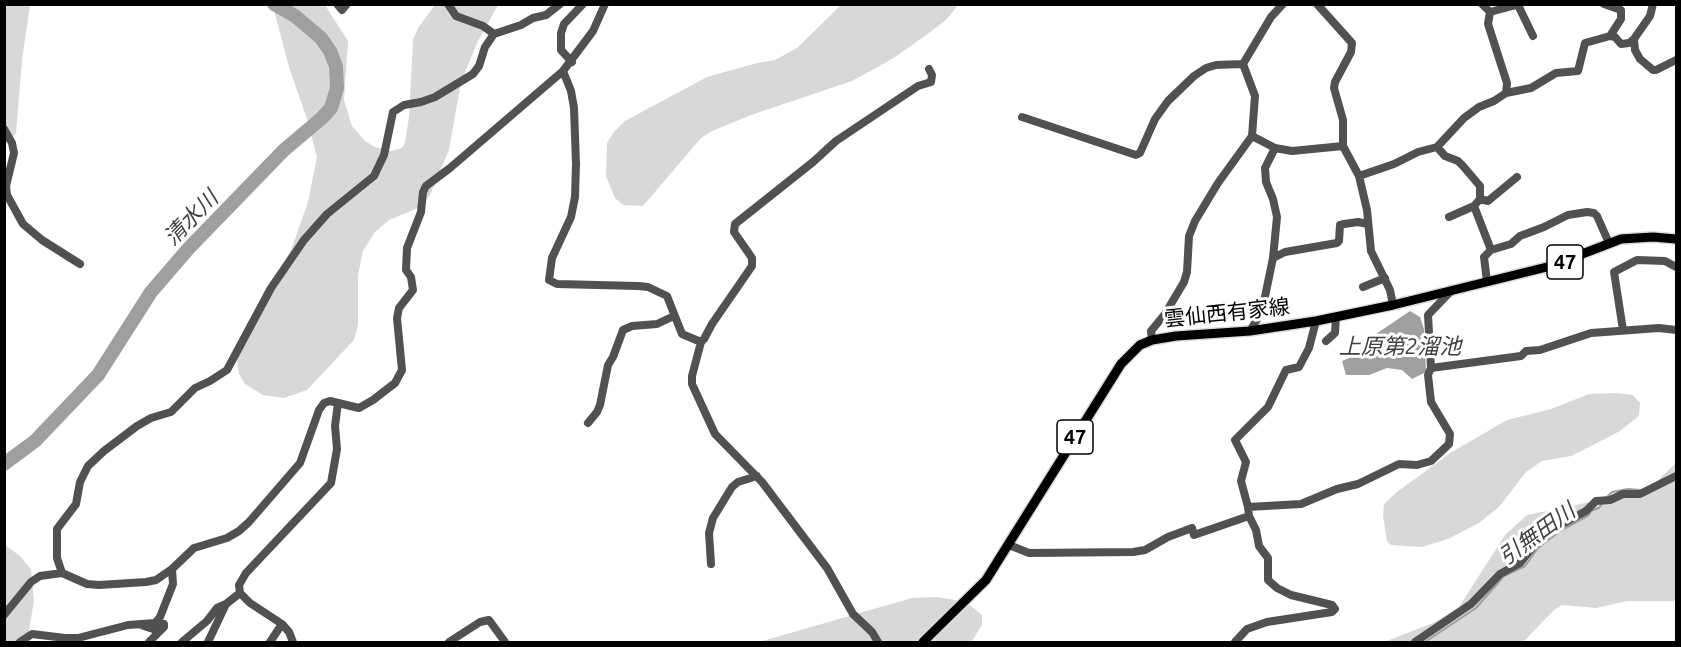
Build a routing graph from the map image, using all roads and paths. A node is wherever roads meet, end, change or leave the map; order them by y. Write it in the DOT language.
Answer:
graph roads {
  1 [pos="337,4"];
  2 [pos="347,4"];
  3 [pos="447,4"];
  4 [pos="583,4"];
  5 [pos="605,4"];
  6 [pos="1283,4"];
  7 [pos="1317,4"];
  8 [pos="1482,4"];
  9 [pos="1604,4"];
  10 [pos="1653,4"];
  11 [pos="559,5"];
  12 [pos="1519,5"];
  13 [pos="1490,12"];
  14 [pos="494,34"];
  15 [pos="1533,36"];
  16 [pos="1610,36"];
  17 [pos="1634,39"];
  18 [pos="1677,60"];
  19 [pos="572,62"];
  20 [pos="1243,64"];
  21 [pos="929,69"];
  22 [pos="563,71"];
  23 [pos="1506,93"];
  24 [pos="1022,117"];
  25 [pos="4,129"];
  26 [pos="1252,135"];
  27 [pos="1343,146"];
  28 [pos="1437,147"];
  29 [pos="1275,148"];
  30 [pos="1359,176"];
  31 [pos="1517,177"];
  32 [pos="1480,199"];
  33 [pos="1474,206"];
  34 [pos="1449,218"];
  35 [pos="1368,224"];
  36 [pos="1677,238"];
  37 [pos="1610,243"];
  38 [pos="1491,250"];
  39 [pos="1274,258"];
  40 [pos="80,264"];
  41 [pos="1677,267"];
  42 [pos="1384,278"];
  43 [pos="1487,282"];
  44 [pos="1363,287"];
  45 [pos="1452,291"];
  46 [pos="1393,305"];
  47 [pos="674,316"];
  48 [pos="1336,317"];
  49 [pos="1316,321"];
  50 [pos="1623,330"];
  51 [pos="1677,330"];
  52 [pos="1251,331"];
  53 [pos="1152,340"];
  54 [pos="1326,341"];
  55 [pos="700,342"];
  56 [pos="1431,368"];
  57 [pos="338,403"];
  58 [pos="588,423"];
  59 [pos="757,476"];
  60 [pos="1677,476"];
  61 [pos="1248,507"];
  62 [pos="1249,516"];
  63 [pos="1009,545"];
  64 [pos="711,564"];
  65 [pos="172,569"];
  66 [pos="62,573"];
  67 [pos="240,593"];
  68 [pos="226,604"];
  69 [pos="4,615"];
  70 [pos="282,624"];
  71 [pos="144,625"];
  72 [pos="65,640"];
  73 [pos="20,642"];
  74 [pos="150,642"];
  75 [pos="182,642"];
  76 [pos="208,642"];
  77 [pos="270,642"];
  78 [pos="293,642"];
  79 [pos="449,642"];
  80 [pos="506,642"];
  81 [pos="878,642"];
  82 [pos="923,642"];
  83 [pos="1235,642"];
  84 [pos="1415,642"];
  1 -- 2 [label="street"];
  3 -- 14 [label="street"];
  4 -- 19 [label="street"];
  5 -- 19 [label="street"];
  6 -- 20 [label="street"];
  7 -- 27 [label="street"];
  8 -- 13 [label="street"];
  9 -- 16 [label="street"];
  10 -- 17 [label="street"];
  11 -- 14 [label="street"];
  12 -- 13 [label="street"];
  12 -- 15 [label="street"];
  13 -- 23 [label="street"];
  14 -- 66 [label="street"];
  16 -- 17 [label="street"];
  16 -- 23 [label="street"];
  17 -- 18 [label="street"];
  19 -- 22 [label="street"];
  20 -- 24 [label="street"];
  20 -- 26 [label="street"];
  21 -- 55 [label="street"];
  22 -- 47 [label="street"];
  22 -- 57 [label="street"];
  23 -- 28 [label="street"];
  25 -- 40 [label="street"];
  26 -- 29 [label="street"];
  26 -- 53 [label="street"];
  27 -- 29 [label="street"];
  27 -- 30 [label="street"];
  28 -- 30 [label="street"];
  28 -- 32 [label="street"];
  29 -- 39 [label="street"];
  30 -- 35 [label="street"];
  31 -- 32 [label="street"];
  32 -- 33 [label="street"];
  33 -- 34 [label="street"];
  33 -- 38 [label="street"];
  35 -- 39 [label="street"];
  35 -- 42 [label="street"];
  36 -- 37 [label="main road, 雲仙西有家線 / 47"];
  37 -- 38 [label="street"];
  37 -- 43 [label="main road, 雲仙西有家線 / 47"];
  38 -- 43 [label="street"];
  39 -- 52 [label="street"];
  41 -- 50 [label="street"];
  42 -- 44 [label="street"];
  42 -- 46 [label="street"];
  43 -- 45 [label="main road, 雲仙西有家線 / 47"];
  45 -- 46 [label="main road, 雲仙西有家線 / 47"];
  45 -- 56 [label="street"];
  46 -- 48 [label="main road, 雲仙西有家線 / 47"];
  47 -- 55 [label="street"];
  47 -- 58 [label="street"];
  48 -- 49 [label="main road, 雲仙西有家線 / 47"];
  48 -- 54 [label="street"];
  49 -- 52 [label="main road, 雲仙西有家線 / 47"];
  49 -- 61 [label="street"];
  50 -- 51 [label="street"];
  50 -- 56 [label="street"];
  52 -- 53 [label="main road, 雲仙西有家線 / 47"];
  53 -- 63 [label="main road, 雲仙西有家線 / 47"];
  55 -- 59 [label="street"];
  56 -- 61 [label="street"];
  57 -- 65 [label="street"];
  57 -- 67 [label="street"];
  59 -- 64 [label="street"];
  59 -- 81 [label="street"];
  60 -- 84 [label="street"];
  61 -- 62 [label="street"];
  62 -- 63 [label="street"];
  62 -- 83 [label="street"];
  63 -- 82 [label="main road, 雲仙西有家線 / 47"];
  65 -- 66 [label="street"];
  65 -- 71 [label="street"];
  66 -- 69 [label="street"];
  67 -- 68 [label="street"];
  67 -- 70 [label="street"];
  68 -- 75 [label="street"];
  68 -- 76 [label="street"];
  70 -- 77 [label="street"];
  70 -- 78 [label="street"];
  71 -- 72 [label="street"];
  71 -- 74 [label="street"];
  72 -- 73 [label="street"];
  79 -- 80 [label="street"];
}
